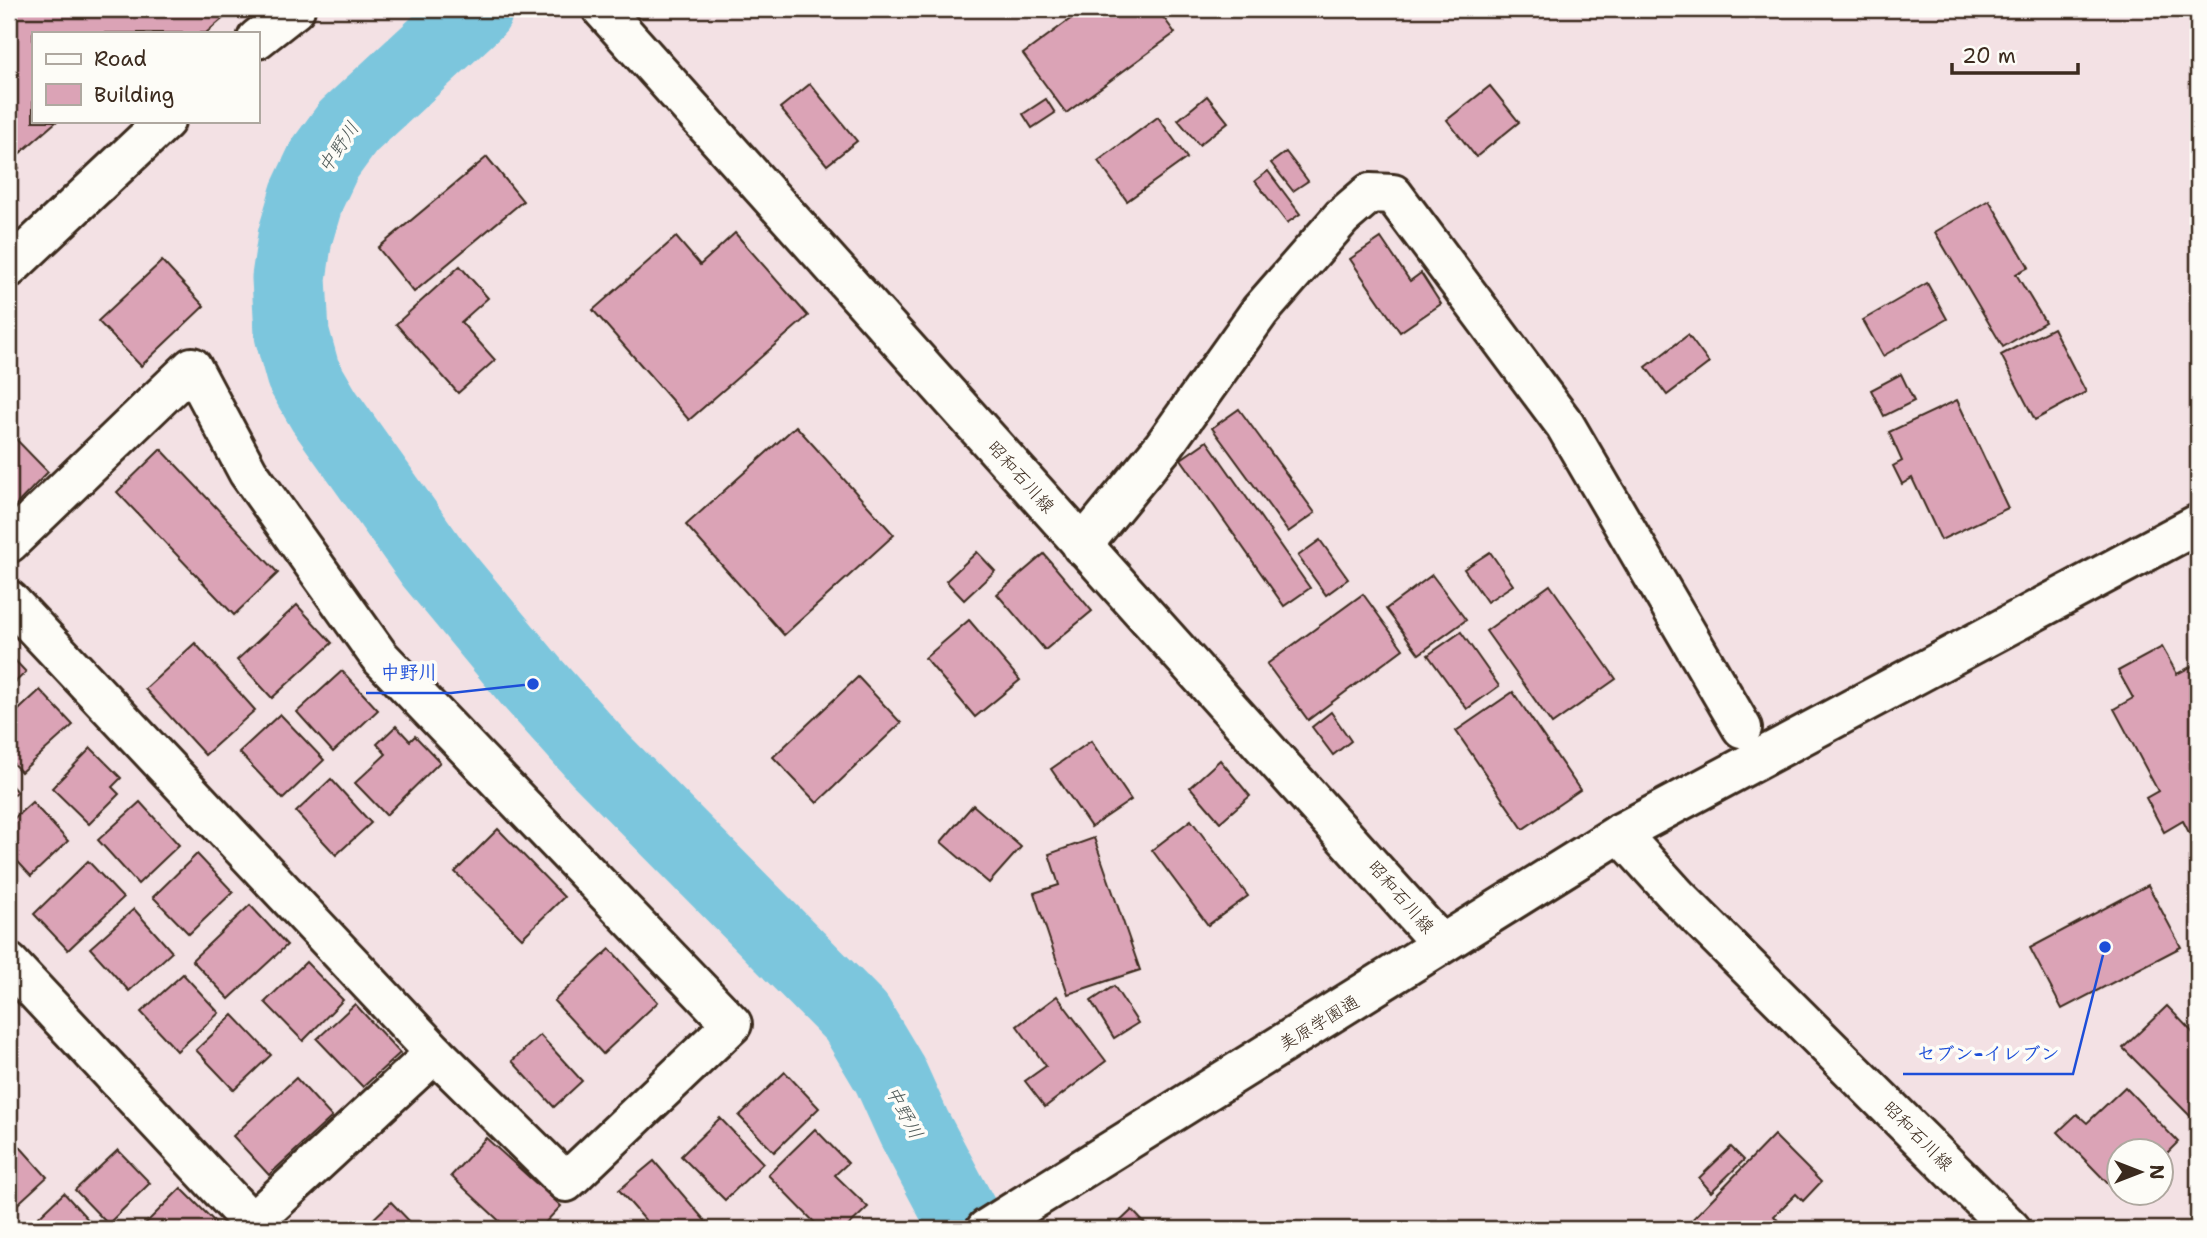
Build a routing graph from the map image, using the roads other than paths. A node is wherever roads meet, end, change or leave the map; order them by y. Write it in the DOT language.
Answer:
graph roads {
  1 [pos="295,9"];
  2 [pos="602,9"];
  3 [pos="259,37"];
  4 [pos="164,122"];
  5 [pos="9,268"];
  6 [pos="2198,524"];
  7 [pos="9,543"];
  8 [pos="1082,546"];
  9 [pos="9,600"];
  10 [pos="1742,728"];
  11 [pos="1620,833"];
  12 [pos="1441,943"];
  13 [pos="9,963"];
  14 [pos="435,1052"];
  15 [pos="1001,1220"];
  16 [pos="248,1226"];
  17 [pos="2011,1229"];
  1 -- 3 [label="street"];
  2 -- 8 [label="street, 昭和石川線"];
  4 -- 5 [label="street"];
  6 -- 11 [label="street, 美原学園通"];
  7 -- 14 [label="street"];
  8 -- 10 [label="street"];
  8 -- 12 [label="street, 昭和石川線"];
  9 -- 14 [label="street"];
  11 -- 12 [label="street, 美原学園通"];
  11 -- 17 [label="street, 昭和石川線"];
  12 -- 15 [label="street, 美原学園通"];
  13 -- 16 [label="street"];
  14 -- 16 [label="street"];
}
